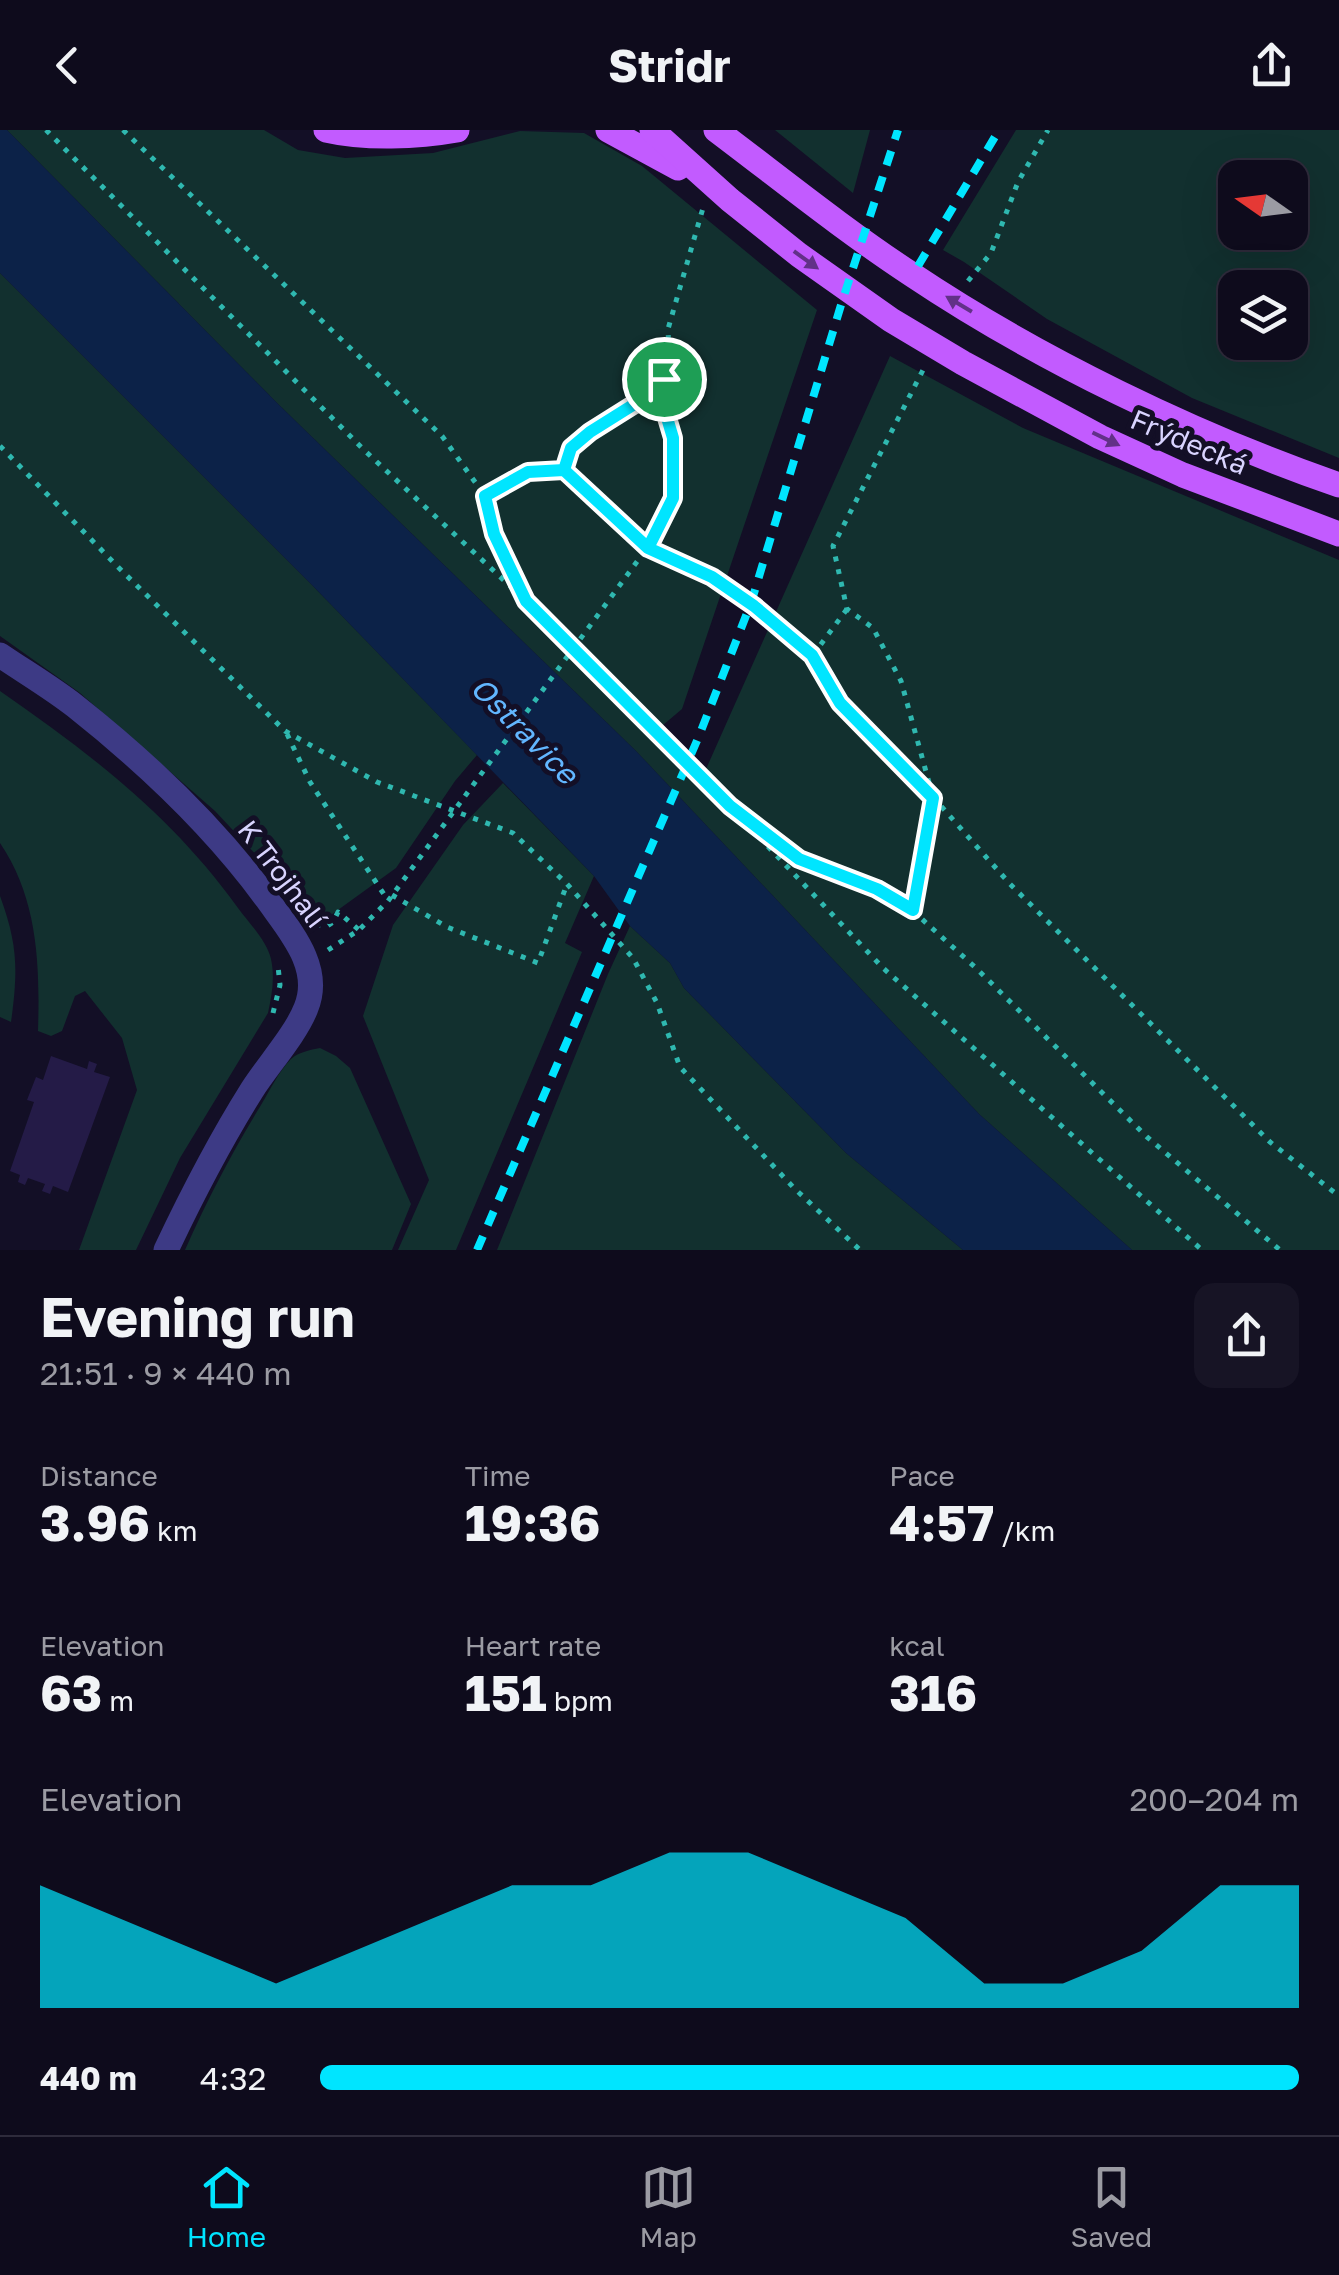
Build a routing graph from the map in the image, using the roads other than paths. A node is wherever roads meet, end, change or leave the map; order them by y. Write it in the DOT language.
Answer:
graph roads {
  1 [pos="326,130"];
  2 [pos="457,130"];
  3 [pos="608,130"];
  4 [pos="652,130"];
  5 [pos="716,130"];
  6 [pos="360,132"];
  7 [pos="747,148"];
  8 [pos="714,195"];
  9 [pos="1339,485"];
  10 [pos="1339,534"];
  11 [pos="0,655"];
  12 [pos="166,1250"];
  1 -- 6 [label="main road"];
  2 -- 6 [label="main road"];
  3 -- 8 [label="main road"];
  4 -- 8 [label="main road"];
  5 -- 7 [label="main road, Frýdecká"];
  9 -- 7 [label="main road, Frýdecká, one-way"];
  8 -- 10 [label="main road, Frýdecká, one-way"];
  11 -- 12 [label="street, K Trojhalí"];
}
